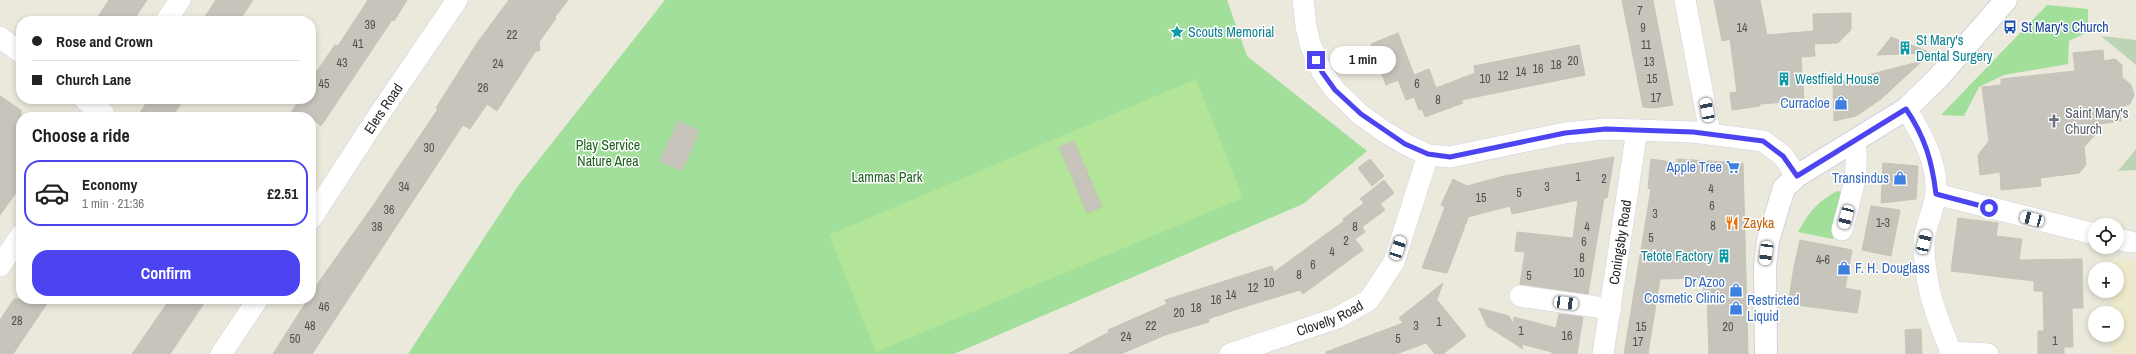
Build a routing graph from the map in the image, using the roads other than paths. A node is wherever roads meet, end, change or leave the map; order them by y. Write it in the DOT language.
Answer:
graph roads {
  1 [pos="180,0"];
  2 [pos="457,0"];
  3 [pos="1303,0"];
  4 [pos="1686,0"];
  5 [pos="2006,0"];
  6 [pos="169,16"];
  7 [pos="0,37"];
  8 [pos="16,49"];
  9 [pos="94,104"];
  10 [pos="1906,109"];
  11 [pos="105,110"];
  12 [pos="1637,130"];
  13 [pos="1710,133"];
  14 [pos="1854,141"];
  15 [pos="1428,154"];
  16 [pos="1797,176"];
  17 [pos="1936,194"];
  18 [pos="316,210"];
  19 [pos="1842,230"];
  20 [pos="2088,232"];
  21 [pos="16,242"];
  22 [pos="0,266"];
  23 [pos="1520,296"];
  24 [pos="255,304"];
  25 [pos="1611,309"];
  26 [pos="222,354"];
  27 [pos="1230,354"];
  28 [pos="1603,354"];
  29 [pos="1766,354"];
  30 [pos="1988,354"];
  1 -- 6 [label="street"];
  2 -- 18 [label="street, Elers Road"];
  3 -- 15 [label="street"];
  4 -- 13 [label="street"];
  5 -- 10 [label="main road"];
  7 -- 8 [label="street"];
  9 -- 11 [label="street"];
  10 -- 14 [label="main road"];
  10 -- 17 [label="street"];
  12 -- 13 [label="street"];
  12 -- 15 [label="street"];
  12 -- 25 [label="street, Coningsby Road"];
  13 -- 16 [label="street"];
  14 -- 16 [label="main road"];
  14 -- 19 [label="street"];
  15 -- 27 [label="street, Clovelly Road"];
  16 -- 29 [label="main road"];
  17 -- 20 [label="street"];
  17 -- 30 [label="street"];
  21 -- 22 [label="street"];
  23 -- 25 [label="street"];
  24 -- 26 [label="street"];
  25 -- 28 [label="street, Coningsby Road"];
}
